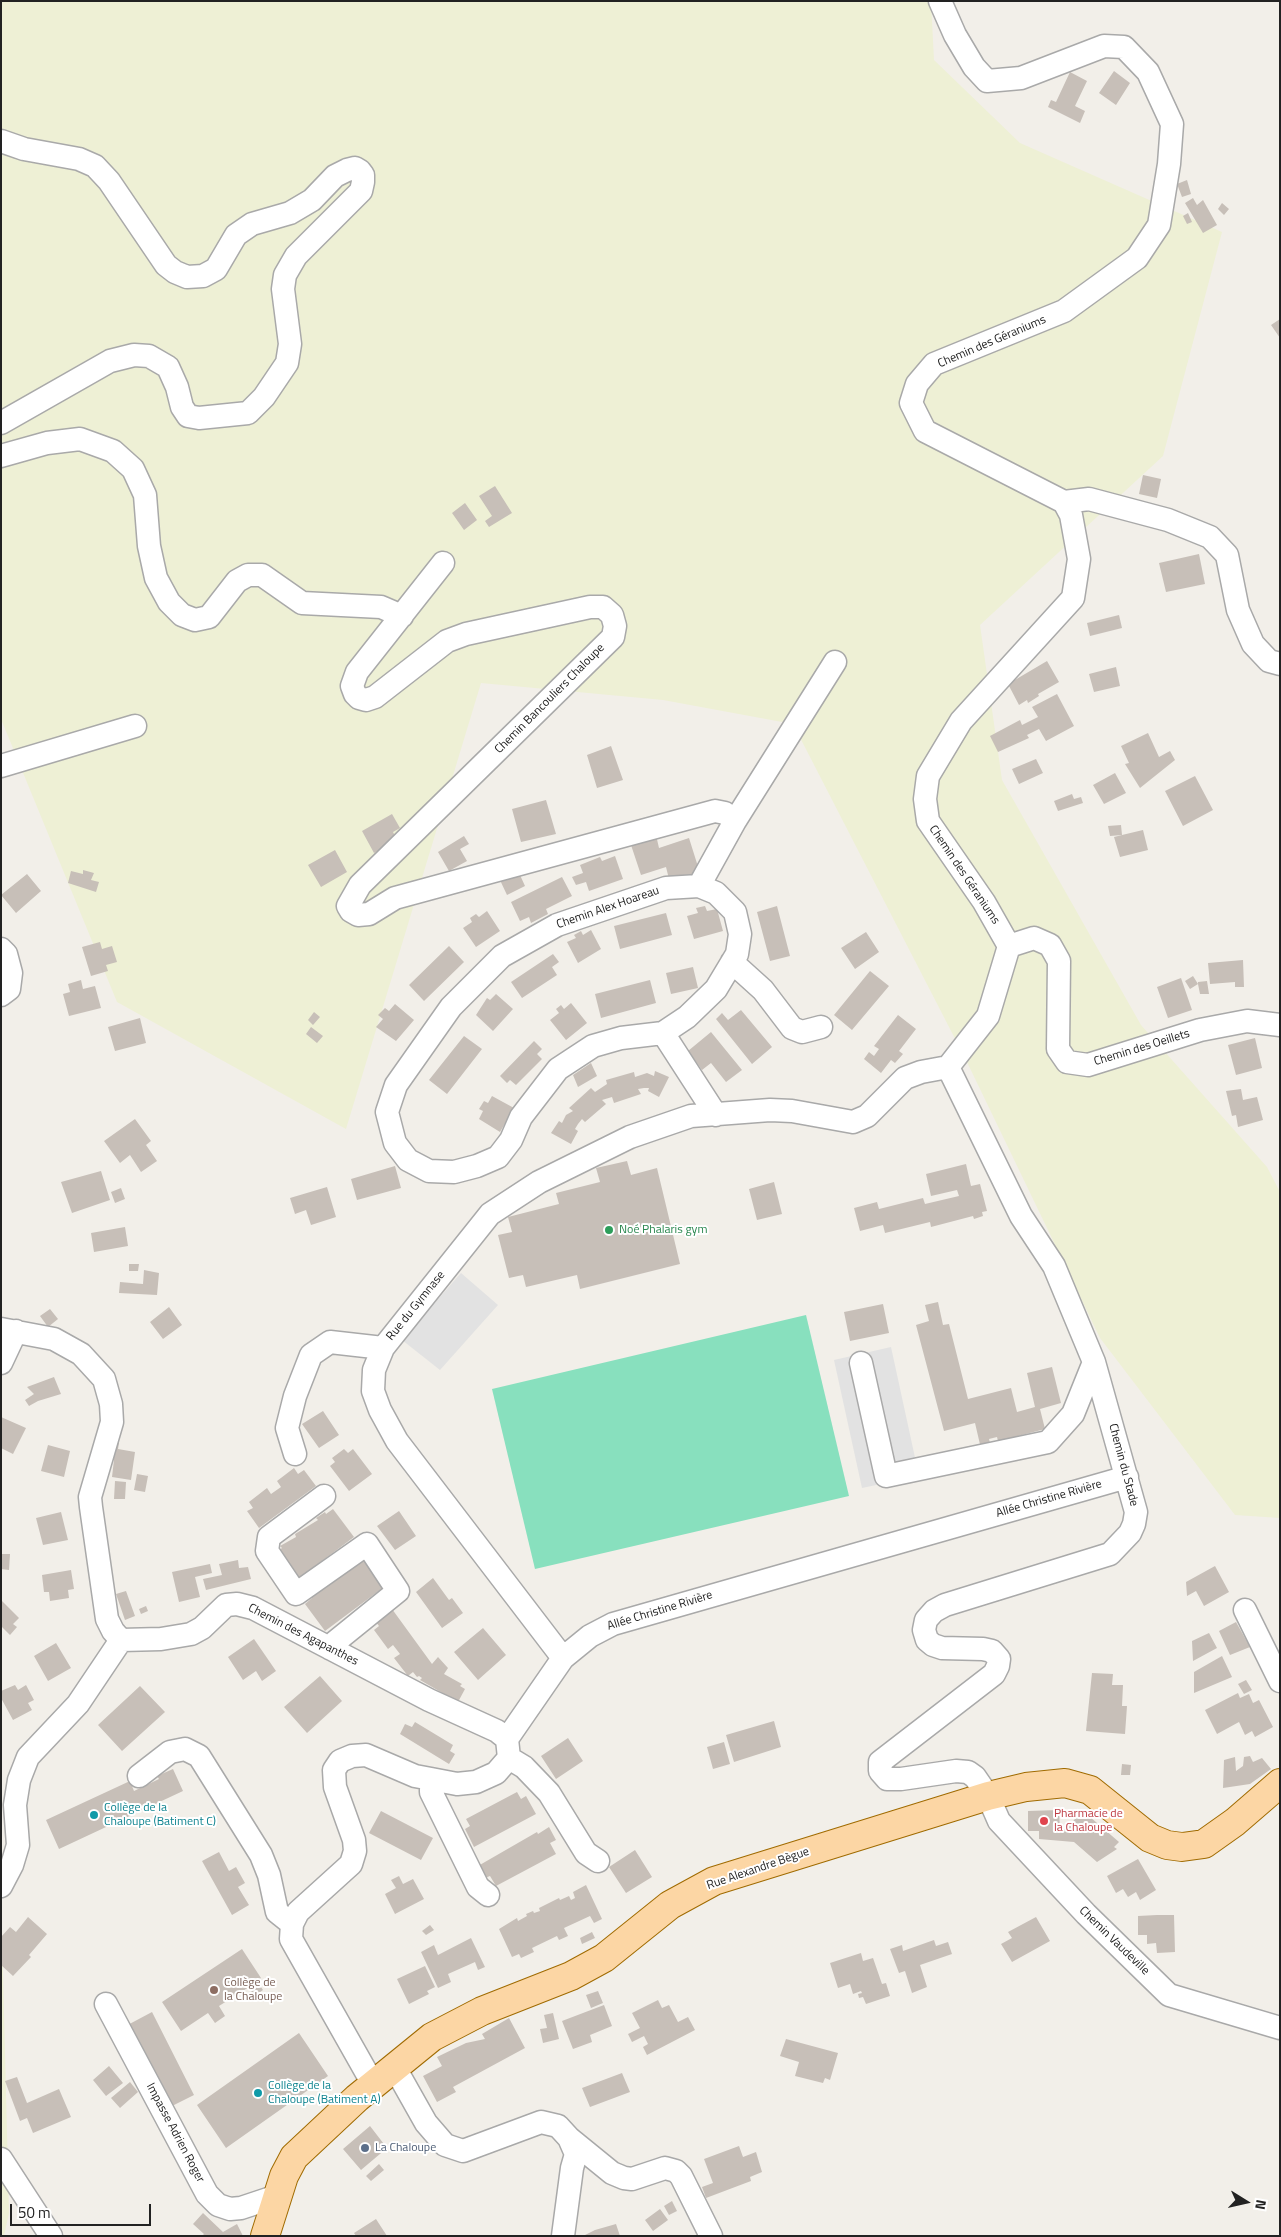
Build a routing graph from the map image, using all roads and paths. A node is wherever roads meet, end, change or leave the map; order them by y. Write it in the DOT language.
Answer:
graph roads {
  1 [pos="940,1"];
  2 [pos="1,141"];
  3 [pos="1,423"];
  4 [pos="1,456"];
  5 [pos="1064,502"];
  6 [pos="443,563"];
  7 [pos="402,616"];
  8 [pos="835,662"];
  9 [pos="1280,664"];
  10 [pos="135,726"];
  11 [pos="1,766"];
  12 [pos="735,821"];
  13 [pos="699,886"];
  14 [pos="1009,946"];
  15 [pos="1,948"];
  16 [pos="732,962"];
  17 [pos="1,995"];
  18 [pos="1280,1025"];
  19 [pos="821,1027"];
  20 [pos="663,1033"];
  21 [pos="948,1067"];
  22 [pos="716,1115"];
  23 [pos="8,1330"];
  24 [pos="383,1348"];
  25 [pos="1094,1362"];
  26 [pos="1,1363"];
  27 [pos="861,1363"];
  28 [pos="295,1454"];
  29 [pos="1127,1477"];
  30 [pos="324,1496"];
  31 [pos="1245,1610"];
  32 [pos="121,1640"];
  33 [pos="331,1649"];
  34 [pos="563,1658"];
  35 [pos="1280,1681"];
  36 [pos="508,1749"];
  37 [pos="139,1776"];
  38 [pos="431,1779"];
  39 [pos="1280,1783"];
  40 [pos="988,1796"];
  41 [pos="598,1861"];
  42 [pos="1,1886"];
  43 [pos="488,1895"];
  44 [pos="292,1924"];
  45 [pos="106,2004"];
  46 [pos="1280,2028"];
  47 [pos="394,2068"];
  48 [pos="374,2084"];
  49 [pos="570,2138"];
  50 [pos="1,2159"];
  51 [pos="278,2196"];
  52 [pos="51,2236"];
  53 [pos="265,2236"];
  54 [pos="564,2236"];
  55 [pos="711,2236"];
  1 -- 5 [label="street, Chemin des Géraniums"];
  2 -- 3 [label="street"];
  4 -- 7 [label="street"];
  5 -- 9 [label="street"];
  5 -- 14 [label="street, Chemin des Géraniums"];
  6 -- 7 [label="street"];
  7 -- 12 [label="street, Chemin Bancouliers Chaloupe"];
  8 -- 12 [label="street"];
  10 -- 11 [label="street"];
  12 -- 13 [label="street"];
  13 -- 16 [label="street, Chemin Alex Hoareau"];
  13 -- 20 [label="street, Chemin Alex Hoareau"];
  14 -- 18 [label="street, Chemin des Oeillets"];
  14 -- 21 [label="street"];
  15 -- 17 [label="street"];
  16 -- 19 [label="street"];
  16 -- 20 [label="street, Chemin Alex Hoareau"];
  20 -- 22 [label="street"];
  21 -- 22 [label="street"];
  21 -- 25 [label="street, Chemin du Stade"];
  22 -- 24 [label="street, Rue du Gymnase"];
  23 -- 26 [label="street"];
  23 -- 32 [label="street"];
  24 -- 28 [label="street"];
  24 -- 34 [label="street, Rue du Gymnase"];
  25 -- 27 [label="street"];
  25 -- 29 [label="street, Chemin du Stade"];
  29 -- 34 [label="street, Allée Christine Rivière"];
  29 -- 40 [label="street, Chemin du Stade"];
  30 -- 33 [label="street"];
  31 -- 35 [label="street"];
  32 -- 33 [label="street, Chemin des Agapanthes"];
  32 -- 42 [label="street"];
  33 -- 36 [label="street, Chemin des Agapanthes"];
  34 -- 36 [label="street, Allée Christine Rivière"];
  36 -- 38 [label="street, Allée Christine Rivière"];
  36 -- 41 [label="street, Chemin des Agapanthes"];
  37 -- 44 [label="street"];
  38 -- 43 [label="street"];
  38 -- 44 [label="street, Allée Christine Rivière"];
  39 -- 40 [label="main road, Rue Alexandre Bègue"];
  40 -- 46 [label="street, Chemin Vaudeville"];
  40 -- 47 [label="main road, Rue Alexandre Bègue"];
  44 -- 48 [label="street"];
  45 -- 51 [label="street, Impasse Adrien Roger"];
  47 -- 48 [label="main road, Rue Alexandre Bègue"];
  47 -- 49 [label="street"];
  48 -- 51 [label="main road, Rue Alexandre Bègue"];
  49 -- 54 [label="street"];
  49 -- 55 [label="street"];
  50 -- 52 [label="street"];
  51 -- 53 [label="main road, Rue Alexandre Bègue"];
}
